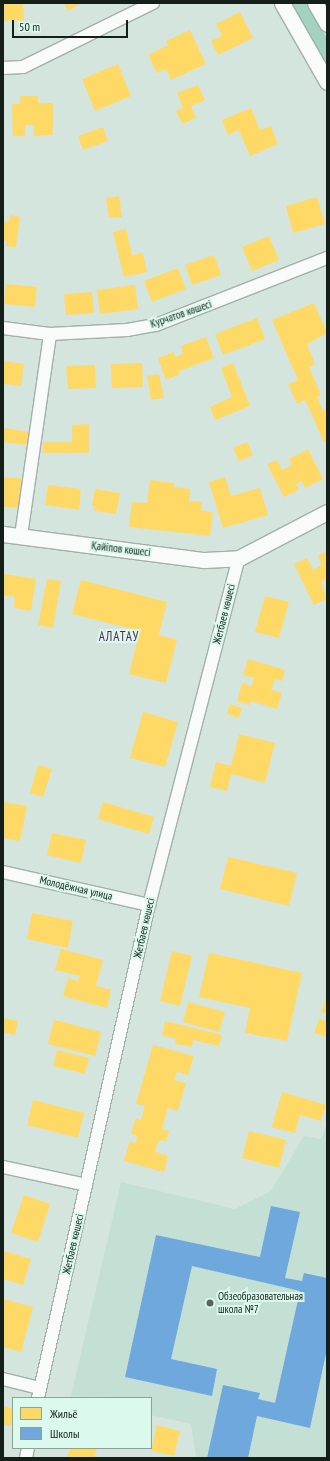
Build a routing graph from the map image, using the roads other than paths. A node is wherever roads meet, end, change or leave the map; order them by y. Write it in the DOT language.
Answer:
graph roads {
  1 [pos="153,3"];
  2 [pos="282,3"];
  3 [pos="315,3"];
  4 [pos="327,24"];
  5 [pos="3,68"];
  6 [pos="327,82"];
  7 [pos="327,258"];
  8 [pos="3,328"];
  9 [pos="50,334"];
  10 [pos="327,512"];
  11 [pos="3,534"];
  12 [pos="22,536"];
  13 [pos="239,558"];
  14 [pos="3,872"];
  15 [pos="149,905"];
  16 [pos="3,1167"];
  17 [pos="86,1185"];
  18 [pos="3,1379"];
  19 [pos="39,1393"];
  1 -- 5 [label="street"];
  2 -- 6 [label="street"];
  3 -- 4 [label="street"];
  7 -- 9 [label="street, Курчатов көшесі"];
  8 -- 9 [label="street, Курчатов көшесі"];
  9 -- 12 [label="street"];
  10 -- 13 [label="street"];
  11 -- 12 [label="street, Қайіпов көшесі"];
  12 -- 13 [label="street, Қайіпов көшесі"];
  13 -- 15 [label="street, Жетбаев көшесі"];
  14 -- 15 [label="street, Молодёжная улица"];
  15 -- 17 [label="street, Жетбаев көшесі"];
  16 -- 17 [label="street"];
  17 -- 19 [label="street, Жетбаев көшесі"];
  18 -- 19 [label="street"];
}
